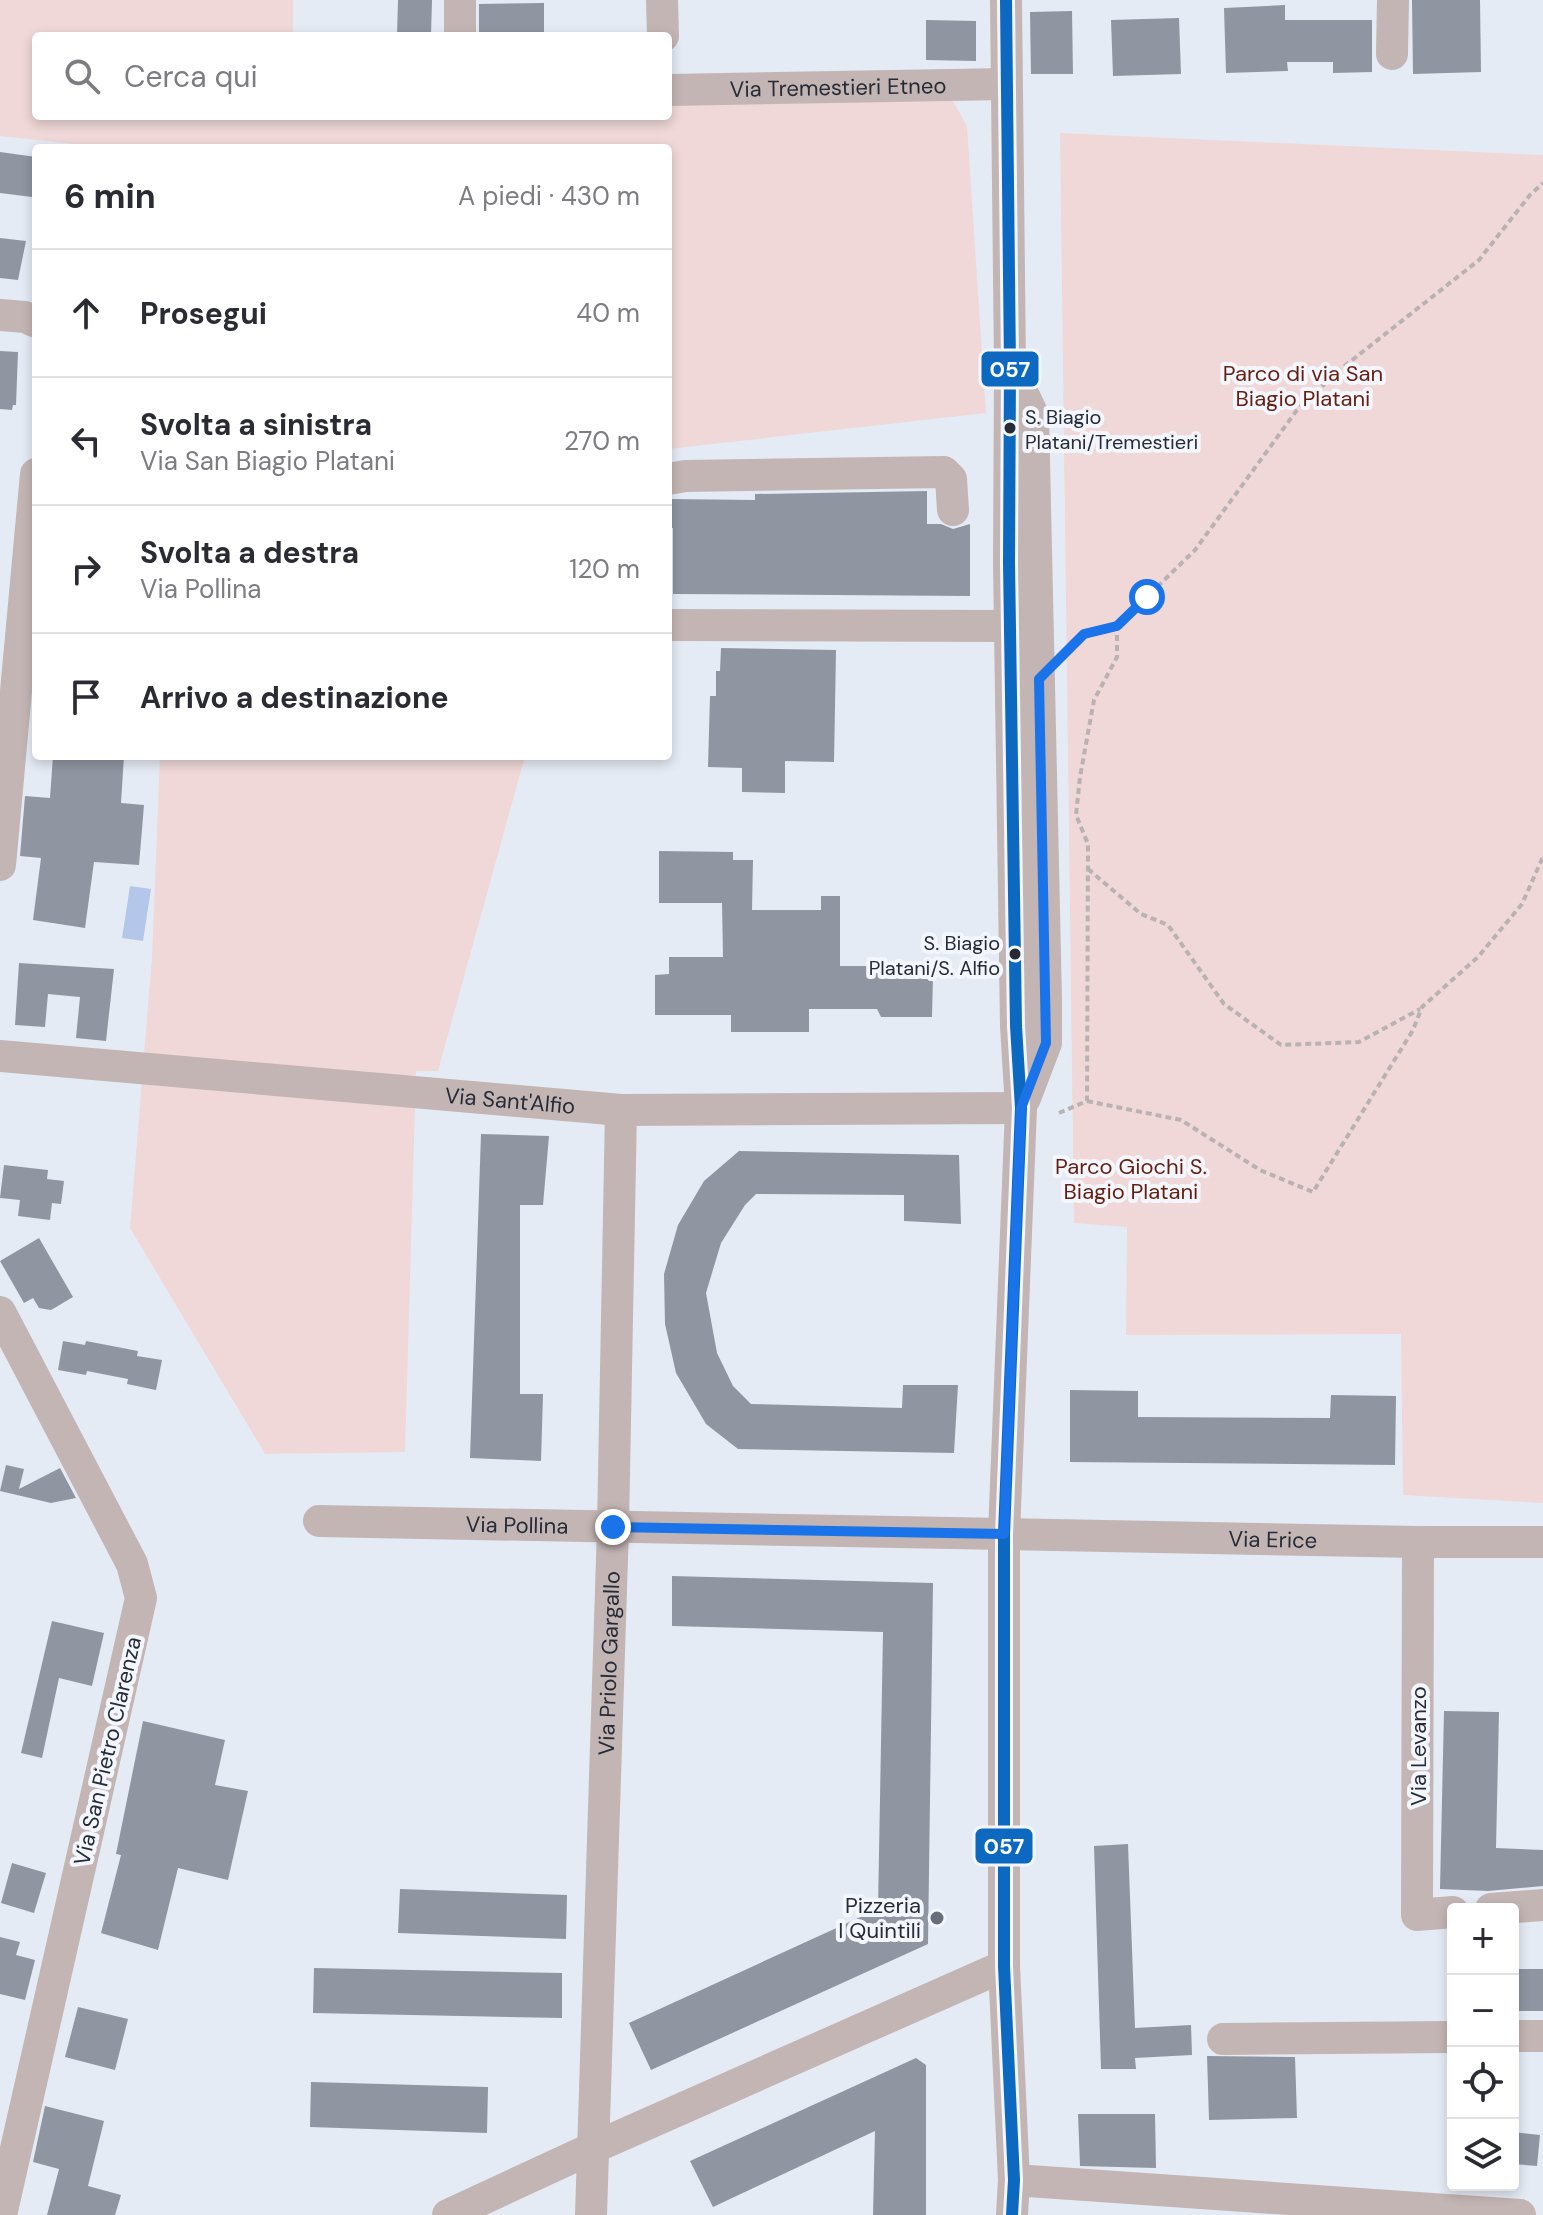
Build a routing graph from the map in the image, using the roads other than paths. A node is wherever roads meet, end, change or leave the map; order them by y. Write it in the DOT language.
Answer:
graph roads {
  1 [pos="460,0"];
  2 [pos="662,0"];
  3 [pos="1006,0"];
  4 [pos="1393,0"];
  5 [pos="460,32"];
  6 [pos="663,32"];
  7 [pos="1392,54"];
  8 [pos="1006,84"];
  9 [pos="672,90"];
  10 [pos="0,315"];
  11 [pos="32,320"];
  12 [pos="1010,367"];
  13 [pos="672,478"];
  14 [pos="32,494"];
  15 [pos="953,510"];
  16 [pos="11,600"];
  17 [pos="672,625"];
  18 [pos="1010,626"];
  19 [pos="0,865"];
  20 [pos="1031,1024"];
  21 [pos="0,1056"];
  22 [pos="1021,1108"];
  23 [pos="621,1110"];
  24 [pos="0,1312"];
  25 [pos="319,1521"];
  26 [pos="613,1527"];
  27 [pos="1004,1534"];
  28 [pos="1418,1542"];
  29 [pos="1543,1542"];
  30 [pos="1543,1905"];
  31 [pos="1519,1907"];
  32 [pos="1447,1912"];
  33 [pos="1004,1966"];
  34 [pos="1519,2036"];
  35 [pos="1543,2036"];
  36 [pos="1447,2037"];
  37 [pos="1223,2039"];
  38 [pos="595,2147"];
  39 [pos="1014,2180"];
  40 [pos="1,2215"];
  41 [pos="448,2215"];
  42 [pos="591,2215"];
  43 [pos="1012,2215"];
  44 [pos="1520,2215"];
  1 -- 5 [label="street"];
  2 -- 6 [label="street"];
  3 -- 8 [label="street"];
  4 -- 7 [label="street"];
  8 -- 9 [label="street, Via Tremestieri Etneo"];
  8 -- 12 [label="street"];
  10 -- 11 [label="street"];
  12 -- 18 [label="street"];
  12 -- 20 [label="street"];
  13 -- 15 [label="street"];
  14 -- 16 [label="street"];
  16 -- 19 [label="street"];
  17 -- 18 [label="street"];
  18 -- 20 [label="street"];
  20 -- 22 [label="street"];
  21 -- 23 [label="street, Via Sant'Alfio"];
  22 -- 23 [label="street, Via Sant'Alfio"];
  22 -- 27 [label="street"];
  23 -- 26 [label="street, Via Priolo Gargallo"];
  24 -- 40 [label="street, Via San Pietro Clarenza"];
  25 -- 26 [label="street, Via Pollina"];
  26 -- 27 [label="street, Via Pollina"];
  26 -- 38 [label="street, Via Priolo Gargallo"];
  27 -- 28 [label="street, Via Erice"];
  27 -- 33 [label="street"];
  28 -- 29 [label="street, Via Erice"];
  28 -- 32 [label="street, Via Levanzo"];
  30 -- 31 [label="street"];
  33 -- 38 [label="street"];
  33 -- 39 [label="street"];
  34 -- 35 [label="street"];
  36 -- 37 [label="street"];
  38 -- 41 [label="street"];
  38 -- 42 [label="street, Via Priolo Gargallo"];
  39 -- 43 [label="street"];
  39 -- 44 [label="street"];
}
